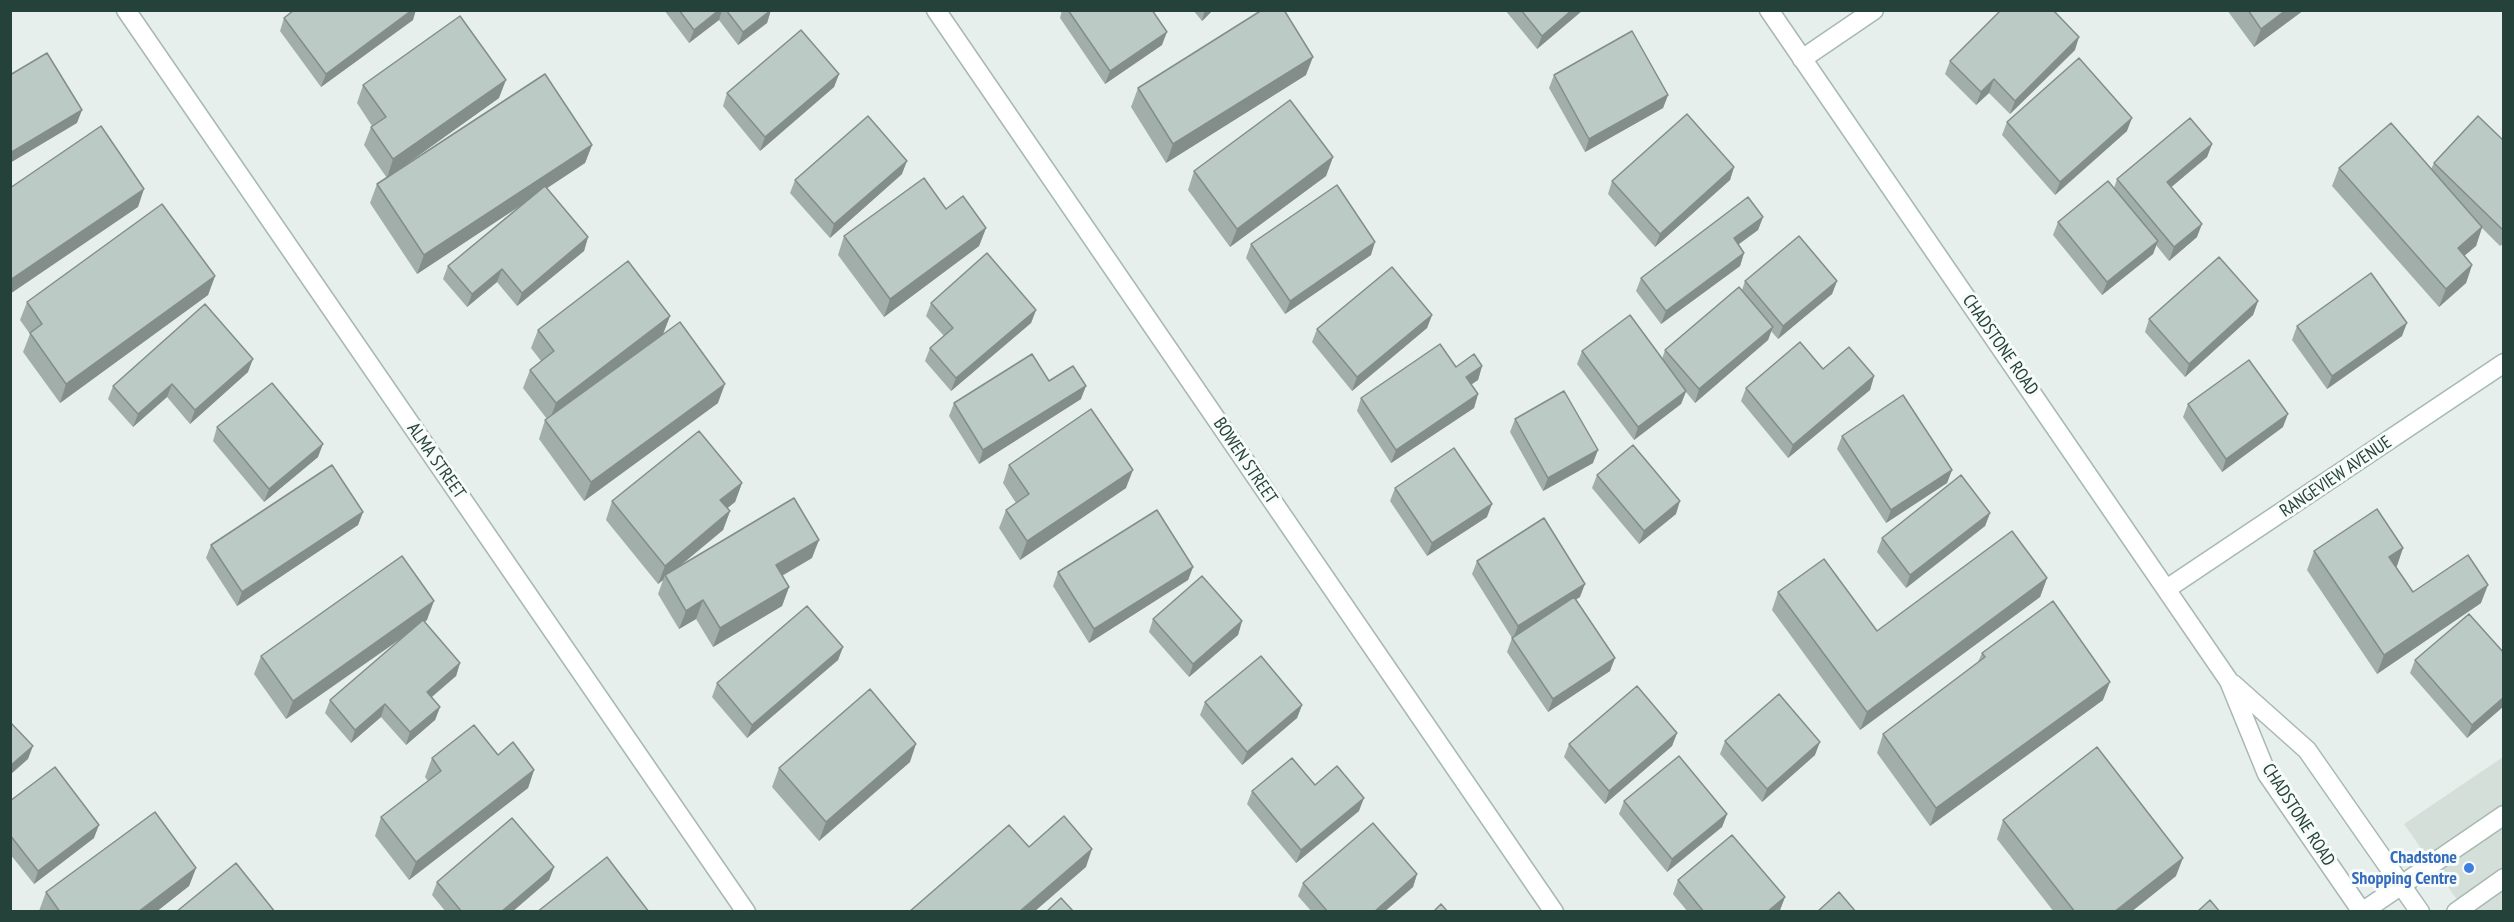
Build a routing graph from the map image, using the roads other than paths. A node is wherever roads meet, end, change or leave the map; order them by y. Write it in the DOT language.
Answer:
graph roads {
  1 [pos="126,10"];
  2 [pos="936,10"];
  3 [pos="1768,10"];
  4 [pos="1874,10"];
  5 [pos="1802,59"];
  6 [pos="2504,363"];
  7 [pos="2168,588"];
  8 [pos="2229,681"];
  9 [pos="2504,815"];
  10 [pos="2504,878"];
  11 [pos="2402,885"];
  12 [pos="746,912"];
  13 [pos="1554,912"];
  14 [pos="2362,912"];
  15 [pos="2420,912"];
  16 [pos="2456,912"];
  1 -- 12 [label="street, ALMA STREET"];
  2 -- 13 [label="street, BOWEN STREET"];
  3 -- 5 [label="street, CHADSTONE ROAD"];
  4 -- 5 [label="street"];
  5 -- 7 [label="street, CHADSTONE ROAD"];
  6 -- 7 [label="street, RANGEVIEW AVENUE"];
  7 -- 8 [label="street, CHADSTONE ROAD"];
  8 -- 11 [label="street, CHADSTONE ROAD"];
  8 -- 14 [label="street, CHADSTONE ROAD"];
  9 -- 11 [label="street"];
  10 -- 16 [label="street"];
  11 -- 14 [label="street"];
  11 -- 15 [label="street, CHADSTONE ROAD"];
}
